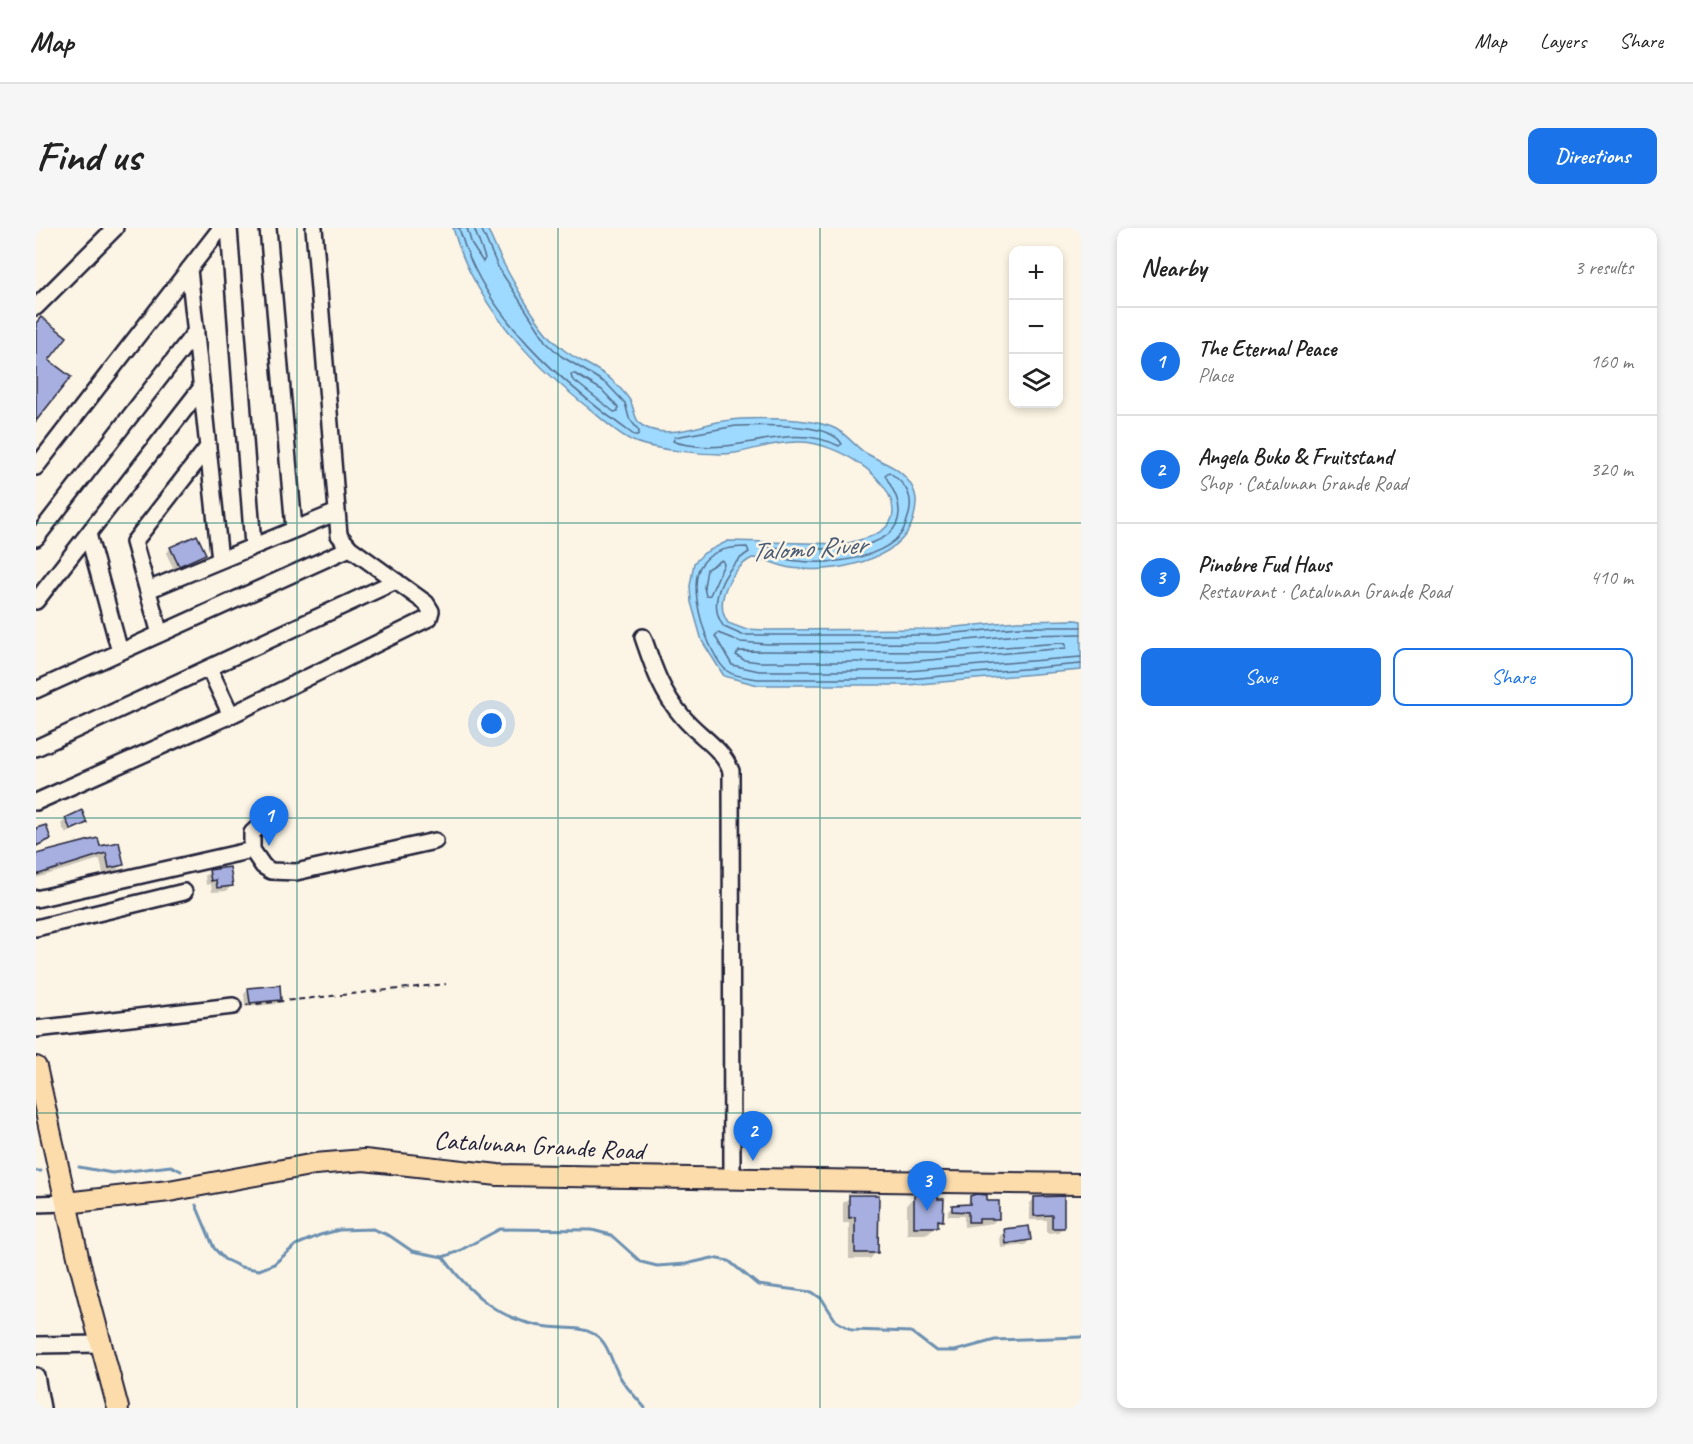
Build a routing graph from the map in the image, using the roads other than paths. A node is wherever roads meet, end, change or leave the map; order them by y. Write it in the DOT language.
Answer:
graph roads {
  1 [pos="115,228"];
  2 [pos="221,228"];
  3 [pos="229,228"];
  4 [pos="268,228"];
  5 [pos="314,228"];
  6 [pos="189,269"];
  7 [pos="36,307"];
  8 [pos="196,331"];
  9 [pos="202,387"];
  10 [pos="208,447"];
  11 [pos="36,467"];
  12 [pos="337,512"];
  13 [pos="294,529"];
  14 [pos="88,534"];
  15 [pos="36,538"];
  16 [pos="253,546"];
  17 [pos="350,548"];
  18 [pos="220,560"];
  19 [pos="396,581"];
  20 [pos="148,590"];
  21 [pos="36,601"];
  22 [pos="160,634"];
  23 [pos="643,637"];
  24 [pos="120,652"];
  25 [pos="209,668"];
  26 [pos="36,690"];
  27 [pos="231,715"];
  28 [pos="36,748"];
  29 [pos="36,802"];
  30 [pos="267,819"];
  31 [pos="435,841"];
  32 [pos="252,850"];
  33 [pos="184,892"];
  34 [pos="36,899"];
  35 [pos="36,928"];
  36 [pos="233,1006"];
  37 [pos="36,1029"];
  38 [pos="36,1067"];
  39 [pos="732,1178"];
  40 [pos="1081,1184"];
  41 [pos="66,1203"];
  42 [pos="36,1204"];
  43 [pos="36,1335"];
  44 [pos="100,1339"];
  45 [pos="36,1345"];
  46 [pos="36,1376"];
  47 [pos="39,1399"];
  48 [pos="118,1408"];
  1 -- 7 [label="street"];
  2 -- 6 [label="street"];
  3 -- 16 [label="street"];
  4 -- 13 [label="street"];
  5 -- 12 [label="street"];
  6 -- 8 [label="street"];
  6 -- 11 [label="street"];
  8 -- 9 [label="street"];
  8 -- 15 [label="street"];
  9 -- 10 [label="street"];
  9 -- 14 [label="street"];
  10 -- 18 [label="street"];
  10 -- 20 [label="street"];
  12 -- 13 [label="street"];
  12 -- 17 [label="street"];
  13 -- 16 [label="street"];
  14 -- 21 [label="street"];
  14 -- 24 [label="street"];
  16 -- 18 [label="street"];
  17 -- 19 [label="street"];
  17 -- 22 [label="street"];
  18 -- 20 [label="street"];
  19 -- 25 [label="street"];
  19 -- 27 [label="street"];
  20 -- 22 [label="street"];
  22 -- 24 [label="street"];
  23 -- 39 [label="street"];
  24 -- 26 [label="street"];
  25 -- 27 [label="street"];
  25 -- 28 [label="street"];
  27 -- 29 [label="street"];
  30 -- 32 [label="street"];
  31 -- 32 [label="street"];
  32 -- 34 [label="street"];
  33 -- 35 [label="street"];
  36 -- 37 [label="street"];
  38 -- 41 [label="main road"];
  39 -- 40 [label="main road, Catalunan Grande Road"];
  39 -- 41 [label="main road, Catalunan Grande Road"];
  41 -- 42 [label="street"];
  41 -- 44 [label="main road"];
  43 -- 44 [label="street"];
  44 -- 45 [label="street"];
  44 -- 48 [label="main road"];
  46 -- 47 [label="street"];
}
